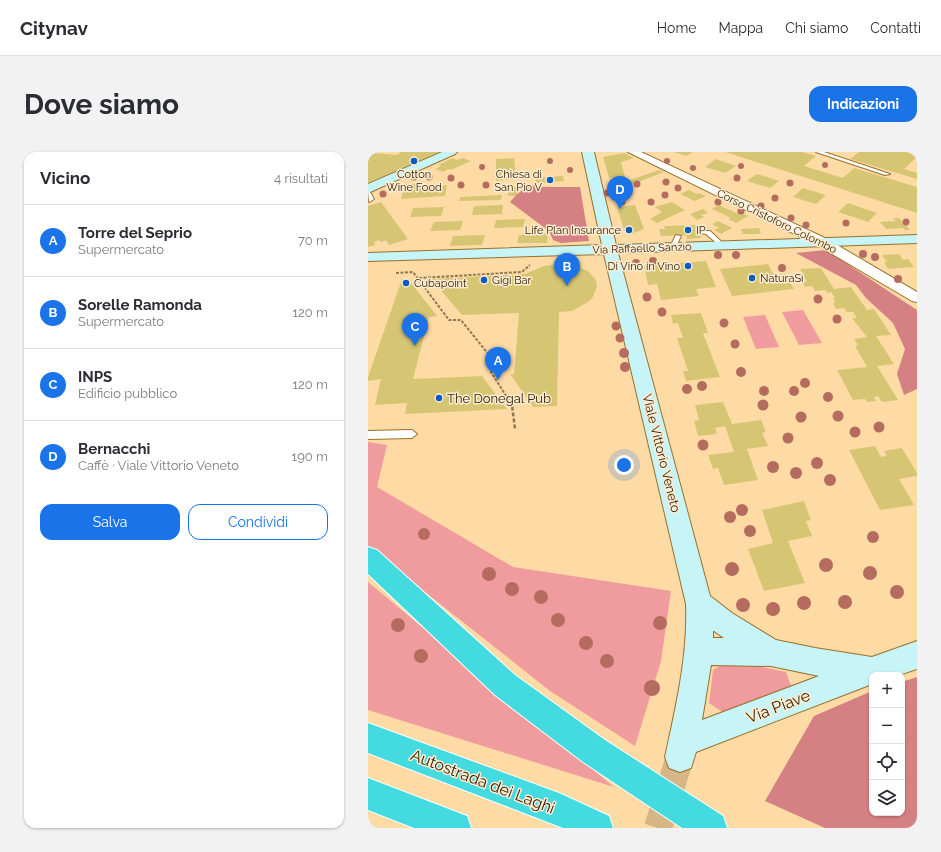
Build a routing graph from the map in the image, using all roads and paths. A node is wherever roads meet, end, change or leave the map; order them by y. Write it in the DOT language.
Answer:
graph roads {
  1 [pos="451,152"];
  2 [pos="588,152"];
  3 [pos="633,152"];
  4 [pos="819,152"];
  5 [pos="845,152"];
  6 [pos="838,158"];
  7 [pos="887,174"];
  8 [pos="368,193"];
  9 [pos="368,195"];
  10 [pos="700,232"];
  11 [pos="917,239"];
  12 [pos="822,242"];
  13 [pos="722,245"];
  14 [pos="610,249"];
  15 [pos="368,257"];
  16 [pos="524,264"];
  17 [pos="396,273"];
  18 [pos="418,278"];
  19 [pos="917,298"];
  20 [pos="515,429"];
  21 [pos="412,434"];
  22 [pos="368,435"];
  23 [pos="368,558"];
  24 [pos="699,604"];
  25 [pos="771,652"];
  26 [pos="700,653"];
  27 [pos="917,656"];
  28 [pos="873,670"];
  29 [pos="368,738"];
  30 [pos="681,749"];
  31 [pos="368,794"];
  32 [pos="455,828"];
  33 [pos="597,828"];
  34 [pos="712,828"];
  1 -- 9 [label="main road"];
  2 -- 14 [label="main road, Viale Vittorio Veneto"];
  3 -- 12 [label="street, Corso Cristoforo Colombo"];
  4 -- 6 [label="lane"];
  5 -- 6 [label="lane"];
  6 -- 7 [label="lane"];
  8 -- 9 [label="lane"];
  10 -- 13 [label="lane"];
  11 -- 12 [label="main road, Via Raffaello Sanzio"];
  12 -- 13 [label="main road, Via Raffaello Sanzio"];
  12 -- 19 [label="street, Corso Cristoforo Colombo"];
  13 -- 14 [label="main road, Via Raffaello Sanzio"];
  14 -- 15 [label="main road, Via Raffaello Sanzio"];
  14 -- 24 [label="main road, Viale Vittorio Veneto"];
  16 -- 18 [label="path"];
  17 -- 18 [label="path"];
  18 -- 20 [label="path"];
  21 -- 22 [label="lane"];
  23 -- 34 [label="highway"];
  24 -- 25 [label="main road, Via Piave"];
  24 -- 26 [label="main road, Viale Vittorio Veneto"];
  25 -- 26 [label="main road, Via Piave"];
  25 -- 28 [label="main road, Via Piave"];
  26 -- 30 [label="main road, Viale Vittorio Veneto"];
  27 -- 28 [label="main road, Via Piave"];
  28 -- 30 [label="main road, Via Piave"];
  29 -- 33 [label="highway, Autostrada dei Laghi"];
  31 -- 32 [label="highway"];
}
